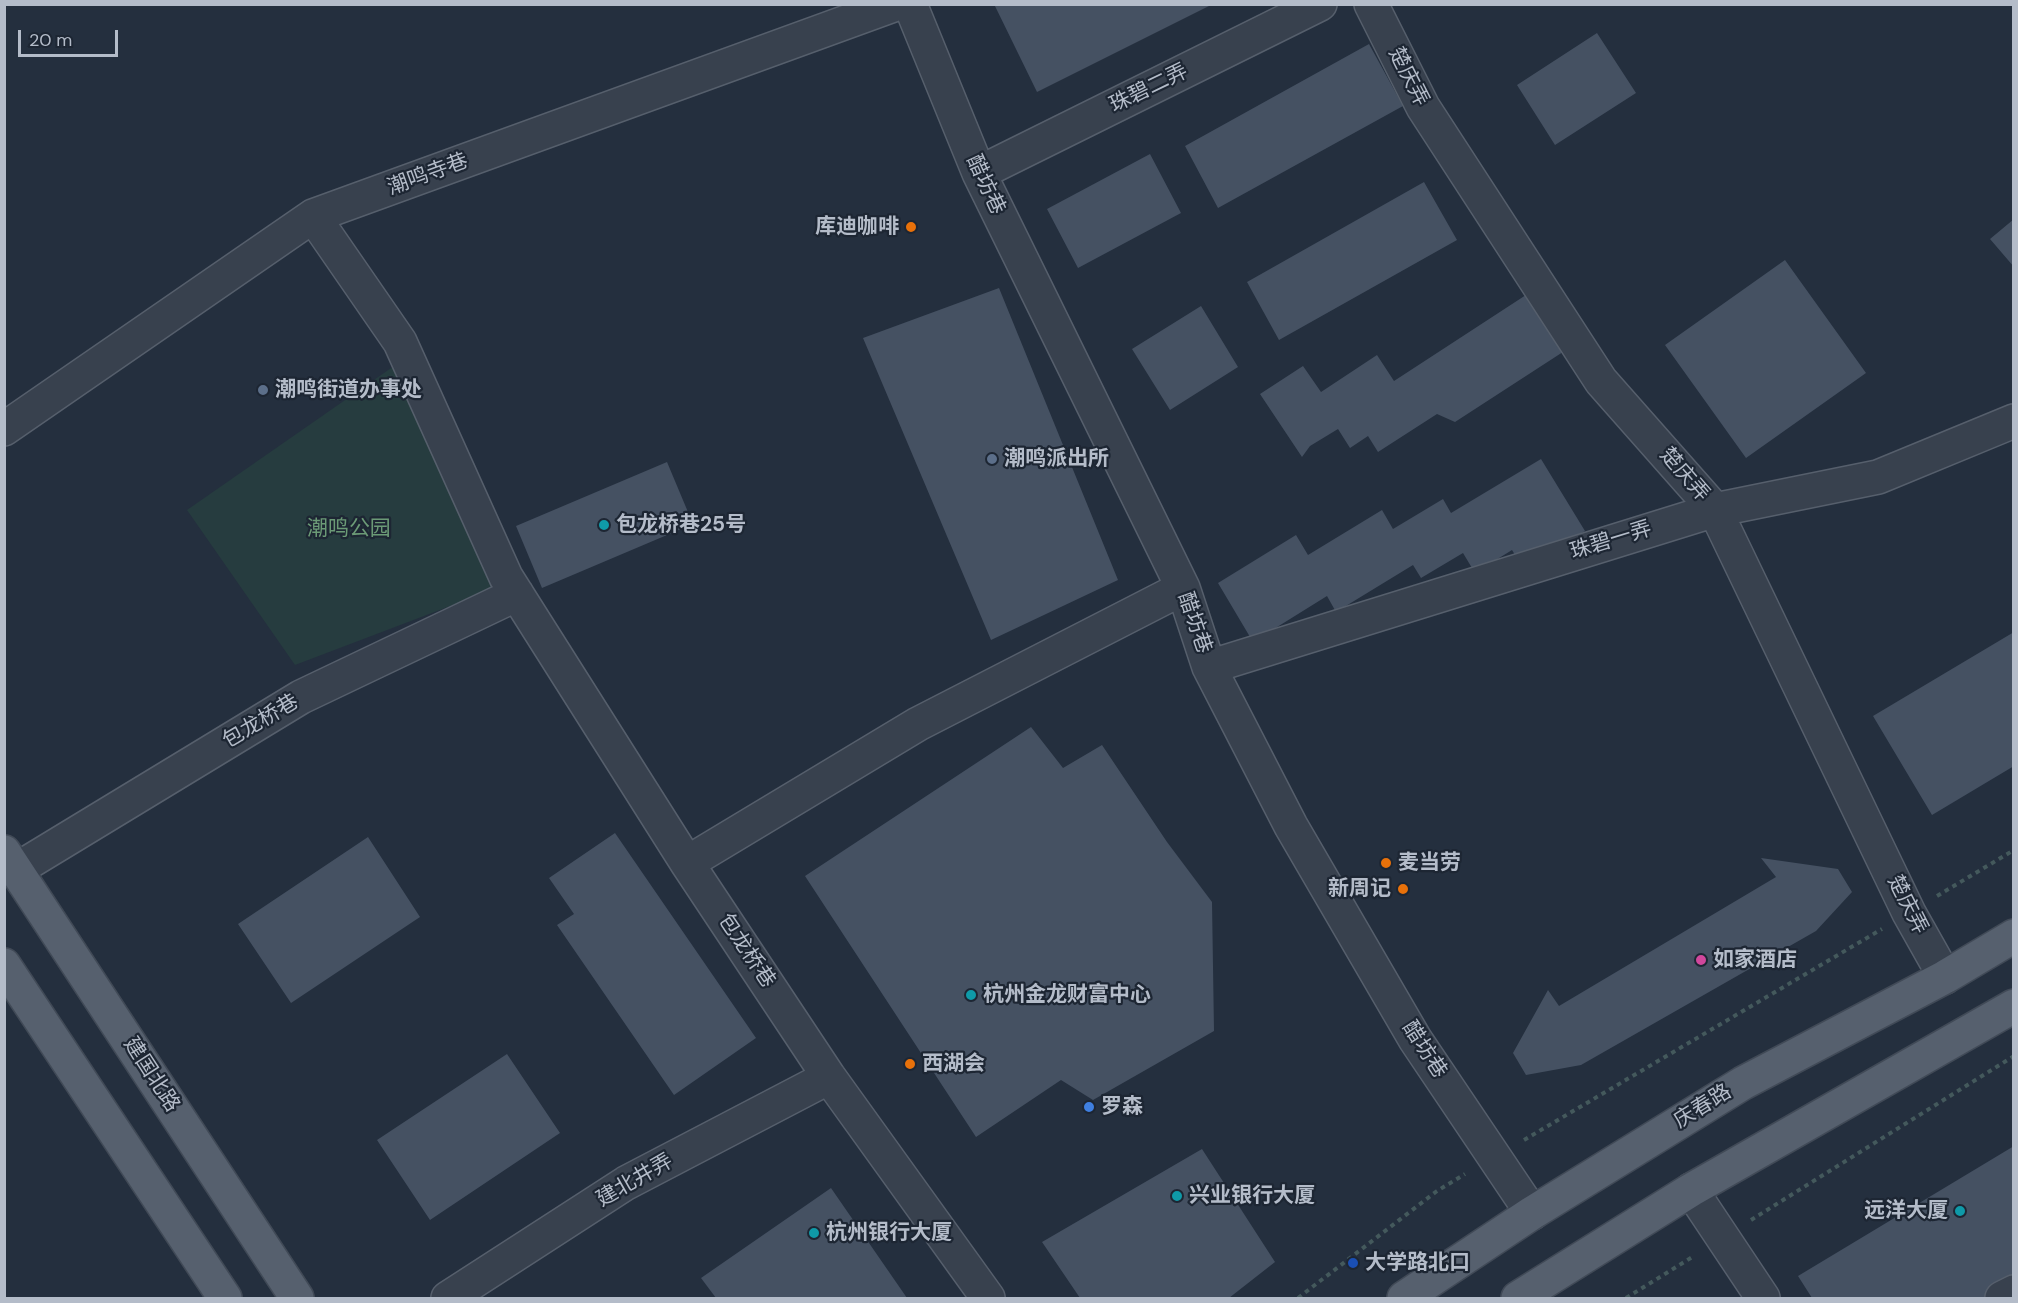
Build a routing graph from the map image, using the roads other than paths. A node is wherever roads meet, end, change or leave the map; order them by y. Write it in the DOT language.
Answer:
graph roads {
  1 [pos="896,4"];
  2 [pos="910,4"];
  3 [pos="1320,4"];
  4 [pos="1371,4"];
  5 [pos="979,173"];
  6 [pos="314,216"];
  7 [pos="2013,421"];
  8 [pos="4,429"];
  9 [pos="1715,510"];
  10 [pos="1183,588"];
  11 [pos="517,594"];
  12 [pos="1209,667"];
  13 [pos="10,861"];
  14 [pos="687,863"];
  15 [pos="2013,936"];
  16 [pos="4,964"];
  17 [pos="1945,977"];
  18 [pos="2013,1006"];
  19 [pos="829,1077"];
  20 [pos="1691,1190"];
  21 [pos="1532,1212"];
  22 [pos="2013,1292"];
  23 [pos="1521,1298"];
  24 [pos="225,1299"];
  25 [pos="297,1299"];
  26 [pos="448,1299"];
  27 [pos="988,1299"];
  28 [pos="1404,1299"];
  29 [pos="1763,1299"];
  30 [pos="2002,1299"];
  1 -- 6 [label="street, 潮鸣寺巷"];
  2 -- 5 [label="street, 醋坊巷"];
  3 -- 5 [label="street, 珠碧二弄"];
  4 -- 9 [label="street, 楚庆弄"];
  5 -- 10 [label="street, 醋坊巷"];
  6 -- 8 [label="street, 潮鸣寺巷"];
  6 -- 11 [label="street, 包龙桥巷"];
  7 -- 9 [label="street, 珠碧一弄"];
  9 -- 12 [label="street, 珠碧一弄"];
  9 -- 17 [label="street, 楚庆弄"];
  10 -- 12 [label="street, 醋坊巷"];
  10 -- 14 [label="street"];
  11 -- 13 [label="street, 包龙桥巷"];
  11 -- 14 [label="street, 包龙桥巷"];
  12 -- 21 [label="street, 醋坊巷"];
  13 -- 25 [label="main road, 建国北路"];
  14 -- 19 [label="street, 包龙桥巷"];
  15 -- 17 [label="main road, 庆春路"];
  16 -- 24 [label="main road"];
  17 -- 21 [label="main road, 庆春路"];
  18 -- 20 [label="main road"];
  19 -- 26 [label="street, 建北井弄"];
  19 -- 27 [label="street, 包龙桥巷"];
  20 -- 23 [label="main road"];
  20 -- 29 [label="street"];
  21 -- 28 [label="main road, 庆春路"];
  22 -- 30 [label="street"];
}
